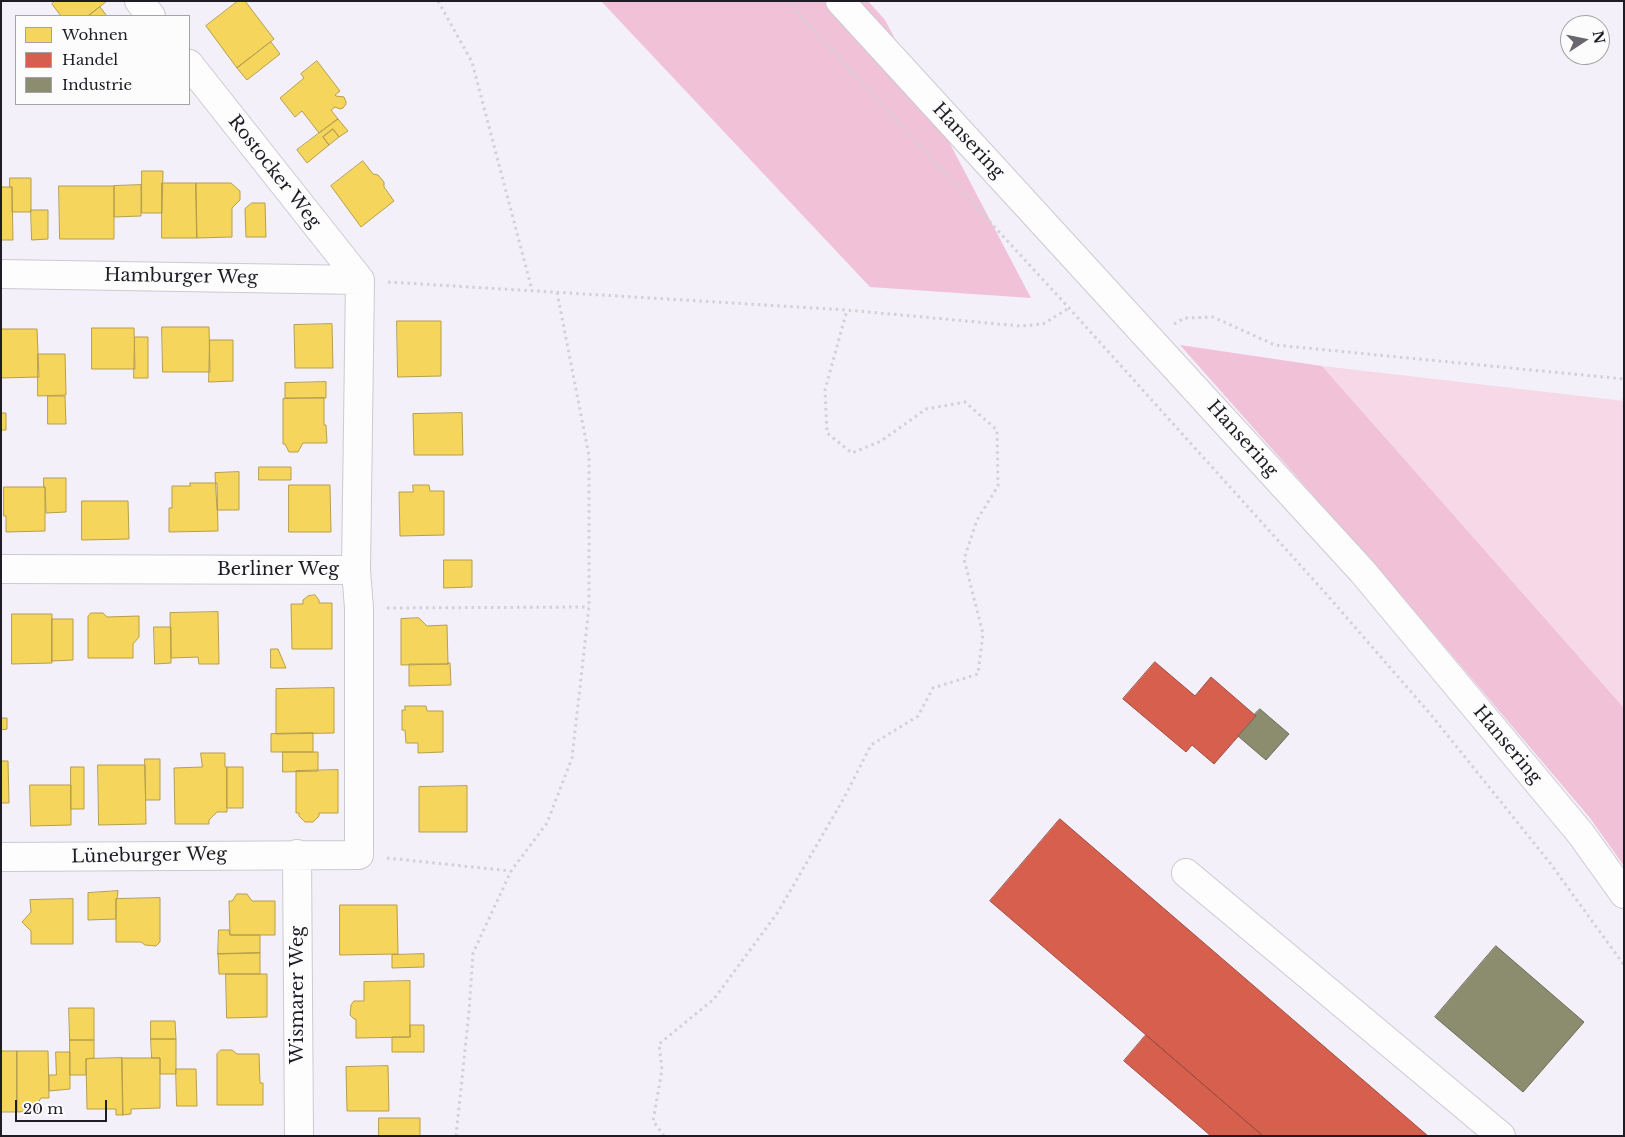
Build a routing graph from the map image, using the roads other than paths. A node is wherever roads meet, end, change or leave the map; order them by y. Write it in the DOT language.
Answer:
graph roads {
  1 [pos="139,1"];
  2 [pos="840,1"];
  3 [pos="150,15"];
  4 [pos="190,65"];
  5 [pos="1,274"];
  6 [pos="360,280"];
  7 [pos="1,569"];
  8 [pos="356,570"];
  9 [pos="297,854"];
  10 [pos="1,857"];
  11 [pos="1186,873"];
  12 [pos="1624,894"];
  13 [pos="299,1136"];
  14 [pos="1501,1136"];
  1 -- 3 [label="street"];
  2 -- 12 [label="street, Hansering"];
  4 -- 6 [label="street, Rostocker Weg"];
  5 -- 6 [label="street, Hamburger Weg"];
  6 -- 8 [label="street, Berliner Weg"];
  7 -- 8 [label="street, Berliner Weg"];
  8 -- 9 [label="street"];
  9 -- 10 [label="street, Lüneburger Weg"];
  9 -- 13 [label="street, Wismarer Weg"];
  11 -- 14 [label="street"];
}
